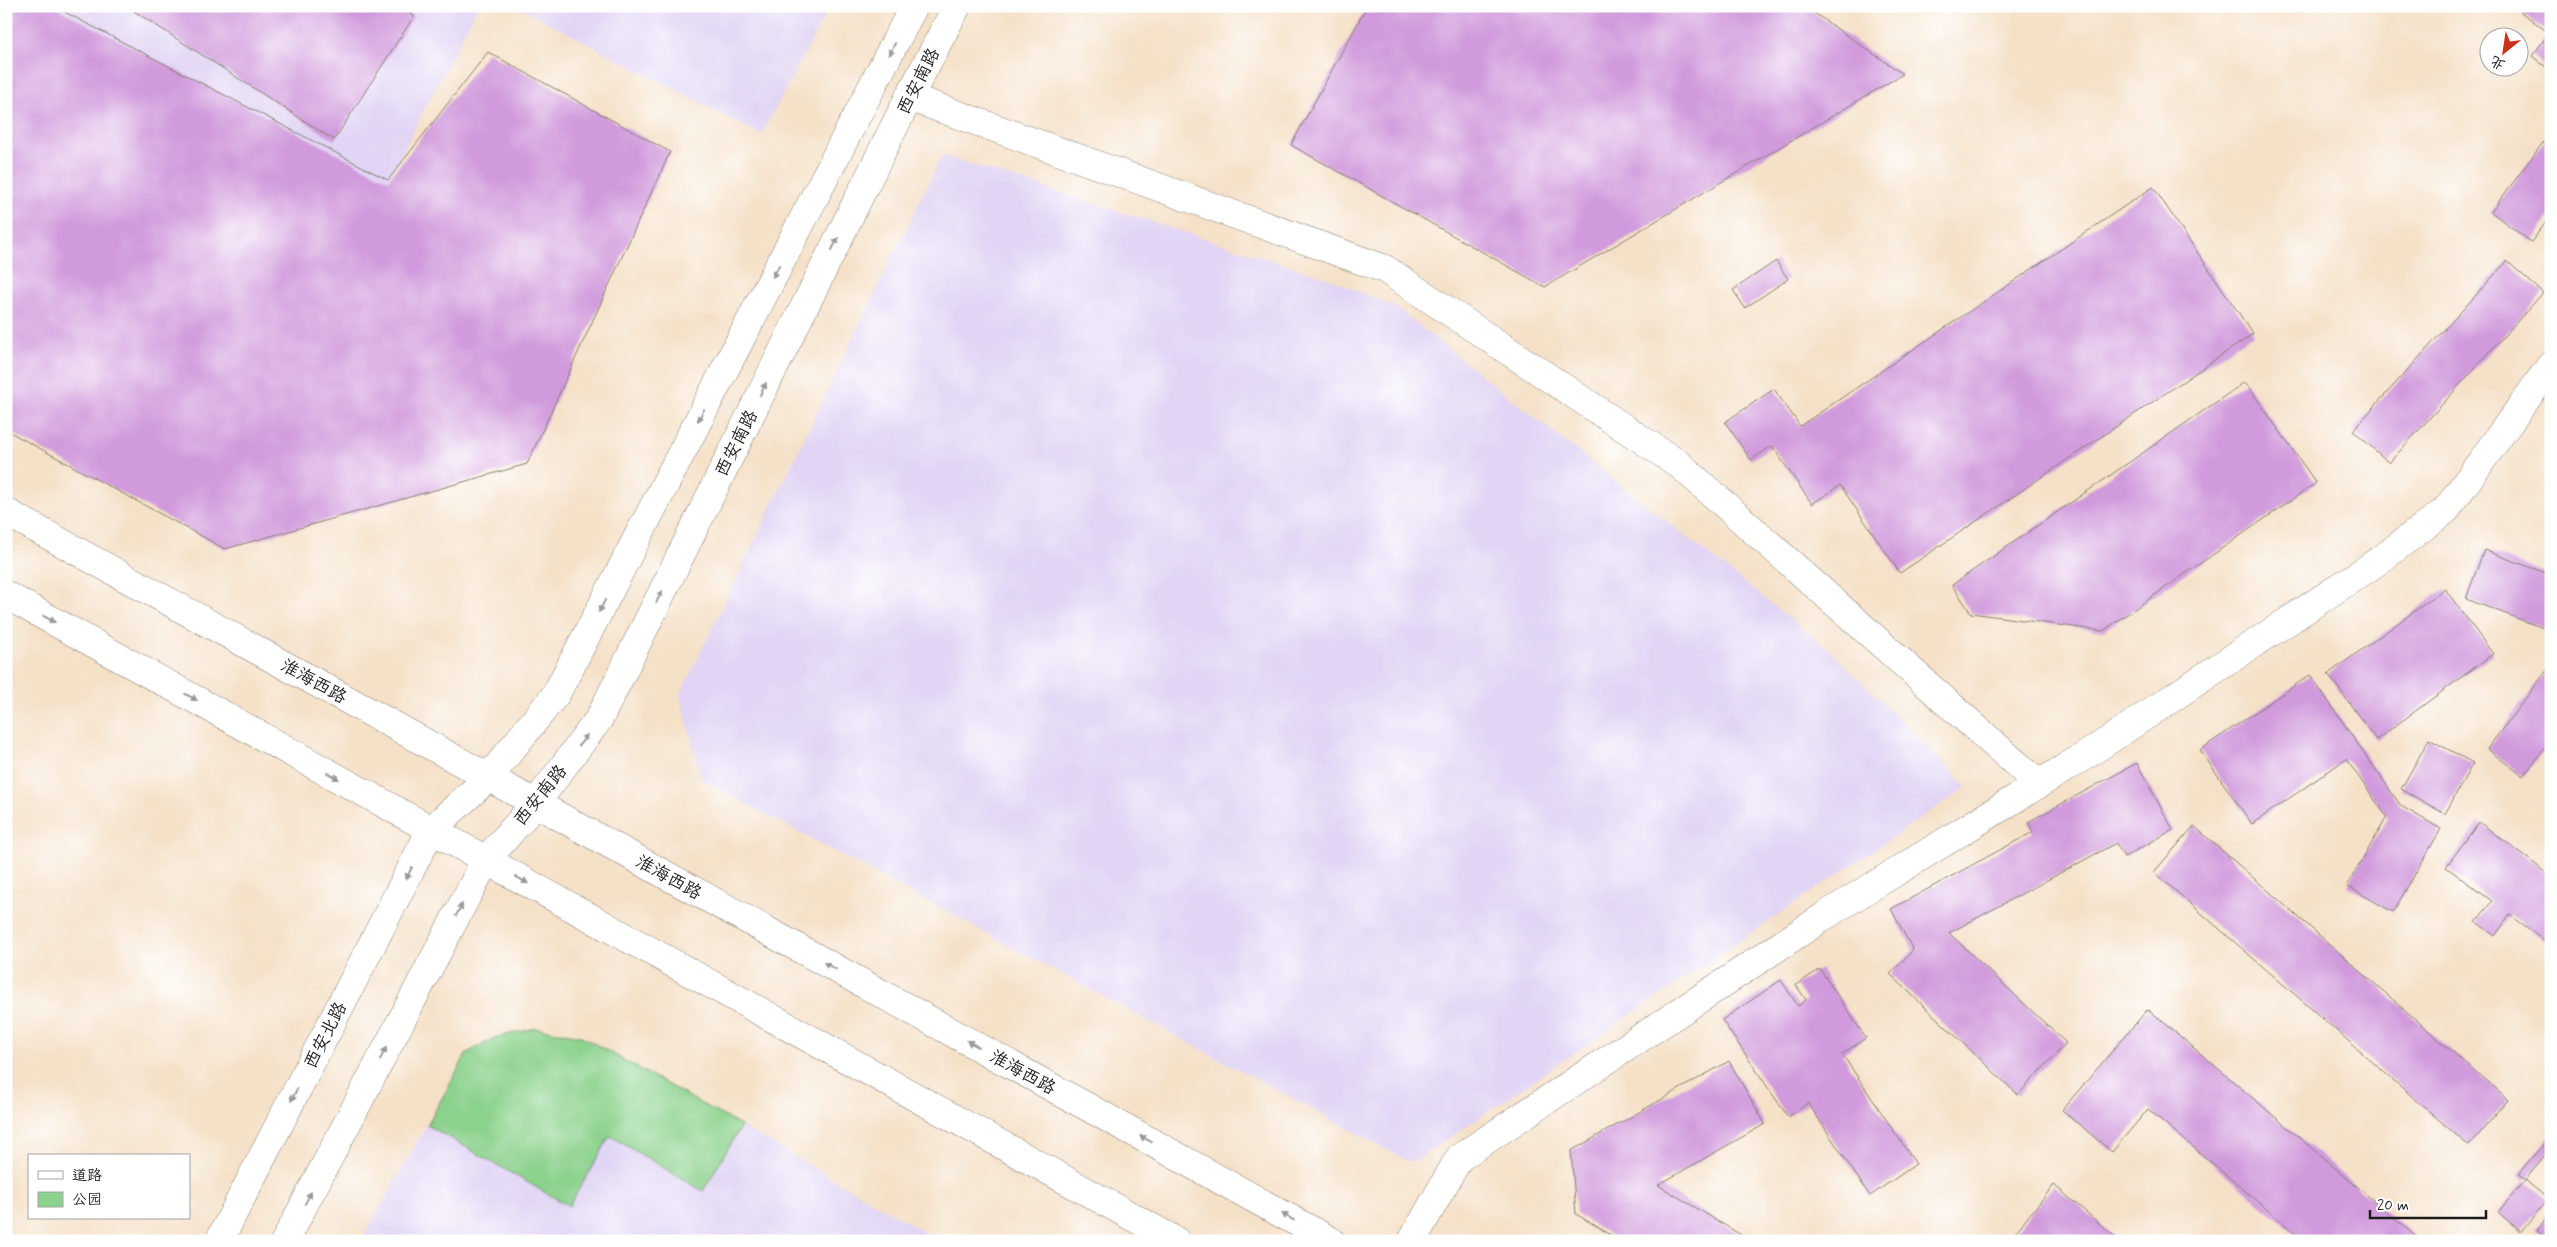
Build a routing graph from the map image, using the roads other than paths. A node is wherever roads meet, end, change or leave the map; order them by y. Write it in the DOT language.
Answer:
graph roads {
  1 [pos="914,6"];
  2 [pos="956,6"];
  3 [pos="909,97"];
  4 [pos="2551,365"];
  5 [pos="6,512"];
  6 [pos="6,595"];
  7 [pos="489,777"];
  8 [pos="2039,784"];
  9 [pos="536,803"];
  10 [pos="431,830"];
  11 [pos="486,860"];
  12 [pos="219,1241"];
  13 [pos="285,1241"];
  14 [pos="1176,1241"];
  15 [pos="1331,1241"];
  16 [pos="1412,1241"];
  1 -- 7 [label="main road, one-way"];
  2 -- 3 [label="main road, 西安南路"];
  3 -- 8 [label="main road"];
  9 -- 3 [label="main road, 西安南路, one-way"];
  4 -- 8 [label="main road"];
  5 -- 7 [label="main road, 淮海西路"];
  6 -- 10 [label="main road, one-way"];
  7 -- 9 [label="main road, 淮海西路"];
  7 -- 10 [label="main road"];
  8 -- 16 [label="main road"];
  9 -- 11 [label="main road, 西安南路"];
  15 -- 9 [label="main road, 淮海西路, one-way"];
  10 -- 11 [label="main road"];
  10 -- 12 [label="main road, 西安北路, one-way"];
  13 -- 11 [label="main road, one-way"];
  11 -- 14 [label="main road, one-way"];
}
